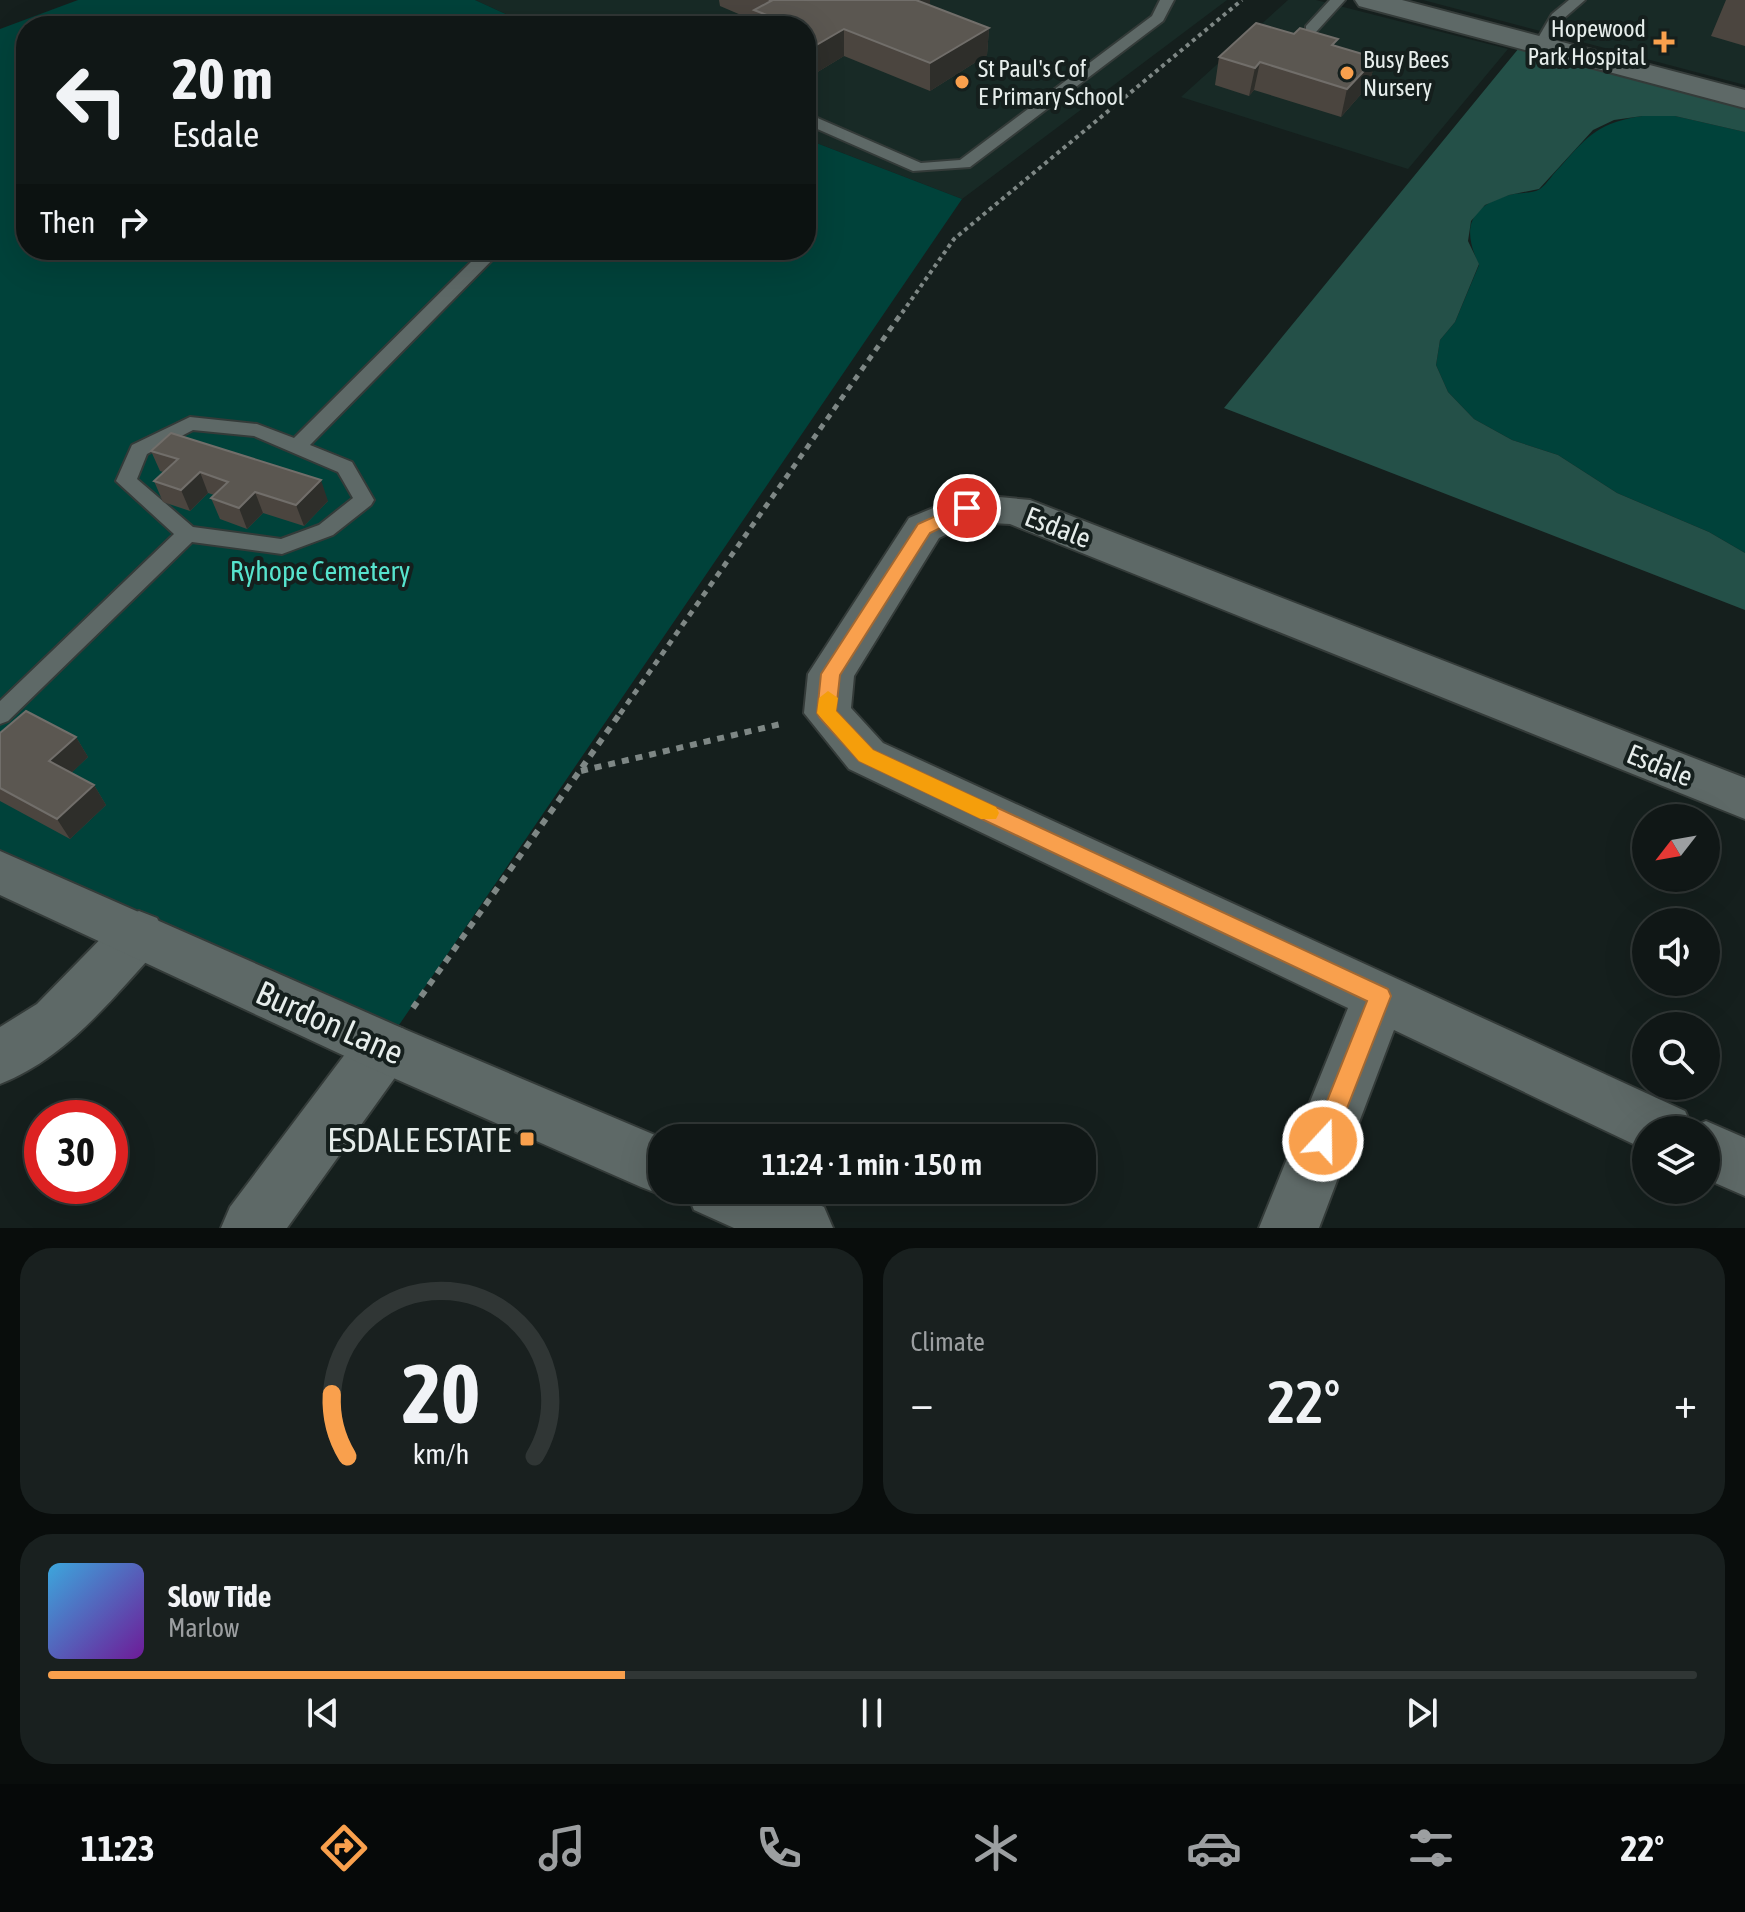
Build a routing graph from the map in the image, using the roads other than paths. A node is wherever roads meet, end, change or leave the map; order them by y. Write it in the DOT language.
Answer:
graph roads {
  1 [pos="1167,0"];
  2 [pos="1338,0"];
  3 [pos="1369,0"];
  4 [pos="1578,0"];
  5 [pos="1311,29"];
  6 [pos="1541,45"];
  7 [pos="1745,99"];
  8 [pos="816,122"];
  9 [pos="483,260"];
  10 [pos="295,448"];
  11 [pos="187,534"];
  12 [pos="0,715"];
  13 [pos="1745,799"];
  14 [pos="0,872"];
  15 [pos="139,934"];
  16 [pos="1380,996"];
  17 [pos="384,1047"];
  18 [pos="0,1058"];
  19 [pos="1635,1116"];
  20 [pos="1720,1156"];
  21 [pos="648,1161"];
  22 [pos="1745,1168"];
  23 [pos="747,1204"];
  24 [pos="251,1228"];
  25 [pos="803,1228"];
  26 [pos="1289,1228"];
  1 -- 8 [label="lane"];
  2 -- 5 [label="lane"];
  3 -- 6 [label="street"];
  4 -- 6 [label="lane"];
  6 -- 7 [label="street"];
  9 -- 10 [label="lane"];
  10 -- 11 [label="lane"];
  10 -- 11 [label="lane"];
  11 -- 12 [label="lane"];
  13 -- 16 [label="street, Esdale"];
  14 -- 15 [label="street, Burdon Lane"];
  15 -- 17 [label="street, Burdon Lane"];
  15 -- 18 [label="street"];
  16 -- 19 [label="street"];
  16 -- 26 [label="street"];
  17 -- 21 [label="street, Burdon Lane"];
  17 -- 24 [label="street"];
  20 -- 22 [label="street"];
  23 -- 25 [label="street"];
}
